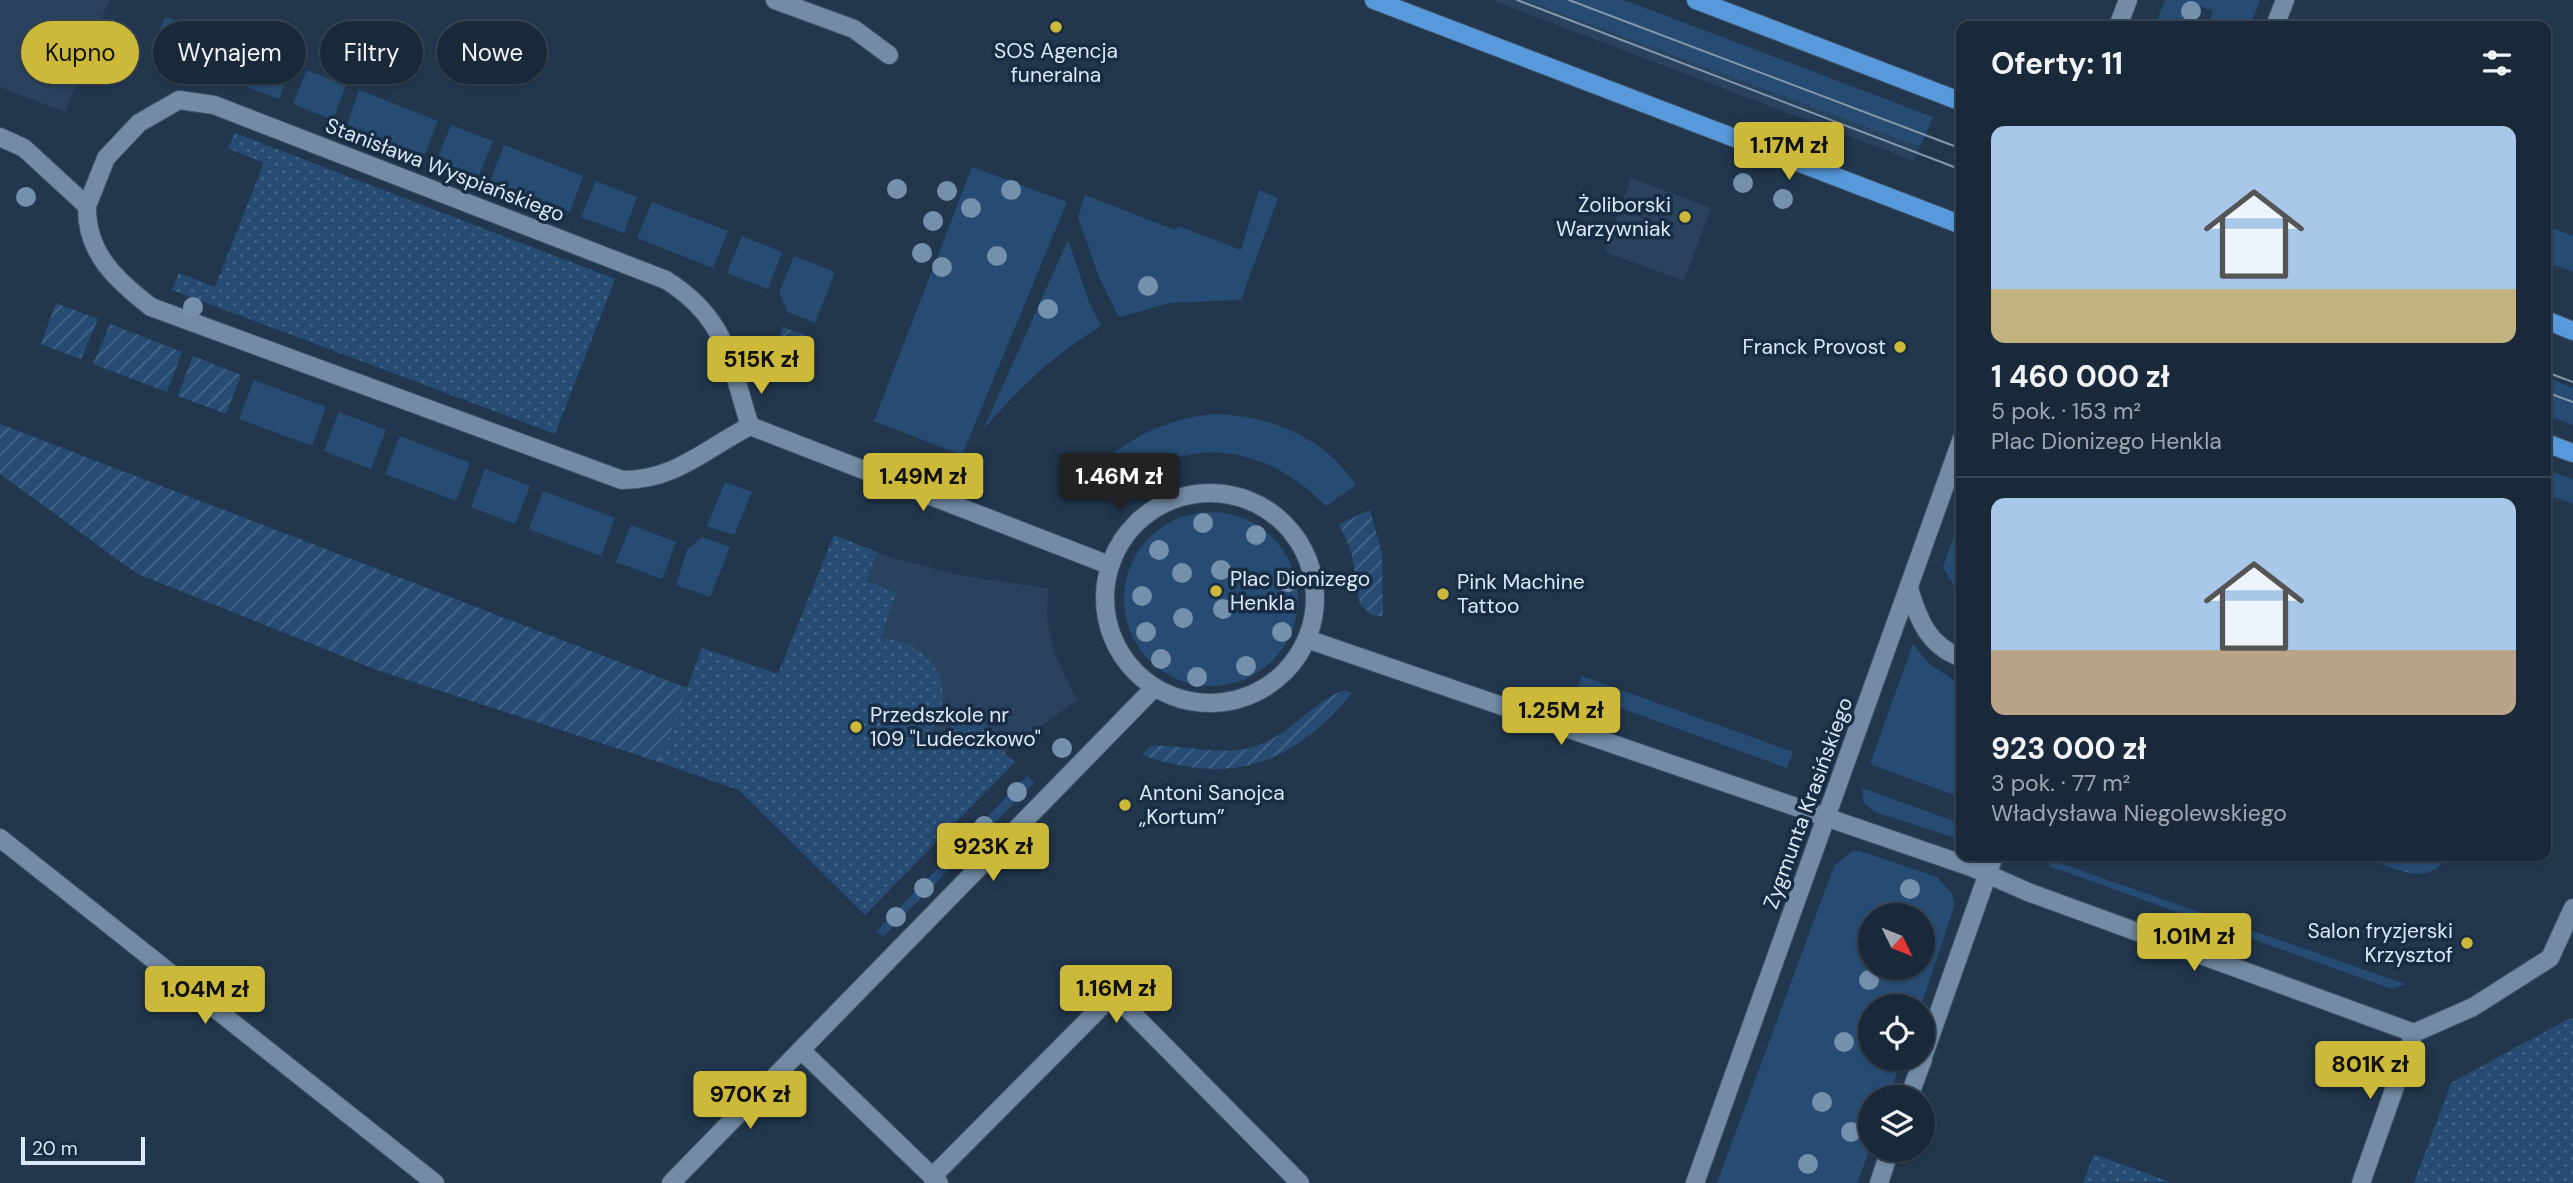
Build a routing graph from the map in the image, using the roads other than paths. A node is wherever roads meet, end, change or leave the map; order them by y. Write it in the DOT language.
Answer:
graph roads {
  1 [pos="775,0"];
  2 [pos="1374,0"];
  3 [pos="2128,0"];
  4 [pos="2285,0"];
  5 [pos="1700,1"];
  6 [pos="2120,21"];
  7 [pos="2277,21"];
  8 [pos="889,55"];
  9 [pos="1956,100"];
  10 [pos="0,137"];
  11 [pos="87,206"];
  12 [pos="1956,223"];
  13 [pos="2551,322"];
  14 [pos="2573,331"];
  15 [pos="750,426"];
  16 [pos="2551,445"];
  17 [pos="2573,453"];
  18 [pos="1956,455"];
  19 [pos="1109,565"];
  20 [pos="1909,588"];
  21 [pos="1307,639"];
  22 [pos="1956,654"];
  23 [pos="1154,688"];
  24 [pos="1827,818"];
  25 [pos="0,838"];
  26 [pos="1992,861"];
  27 [pos="1988,874"];
  28 [pos="2573,908"];
  29 [pos="1935,1024"];
  30 [pos="2414,1033"];
  31 [pos="802,1051"];
  32 [pos="1886,1162"];
  33 [pos="935,1180"];
  34 [pos="435,1183"];
  35 [pos="671,1183"];
  36 [pos="1300,1183"];
  37 [pos="1695,1183"];
  38 [pos="1879,1183"];
  39 [pos="2361,1183"];
  1 -- 8 [label="street"];
  2 -- 12 [label="main road"];
  3 -- 6 [label="street"];
  4 -- 7 [label="street"];
  5 -- 9 [label="main road"];
  10 -- 11 [label="street"];
  11 -- 15 [label="street"];
  11 -- 15 [label="street, Stanisława Wyspiańskiego"];
  13 -- 14 [label="main road"];
  15 -- 19 [label="street"];
  16 -- 17 [label="main road"];
  18 -- 20 [label="street, Zygmunta Krasińskiego"];
  19 -- 21 [label="street"];
  19 -- 23 [label="street"];
  20 -- 22 [label="street"];
  20 -- 24 [label="street, Zygmunta Krasińskiego"];
  21 -- 23 [label="street"];
  21 -- 24 [label="street"];
  23 -- 31 [label="street"];
  24 -- 27 [label="street"];
  24 -- 37 [label="street, Zygmunta Krasińskiego"];
  25 -- 34 [label="street"];
  26 -- 27 [label="street"];
  27 -- 29 [label="street"];
  27 -- 30 [label="street"];
  28 -- 30 [label="street"];
  30 -- 39 [label="street"];
  31 -- 33 [label="street"];
  31 -- 35 [label="street"];
  32 -- 38 [label="street"];
  33 -- 36 [label="street"];
}
